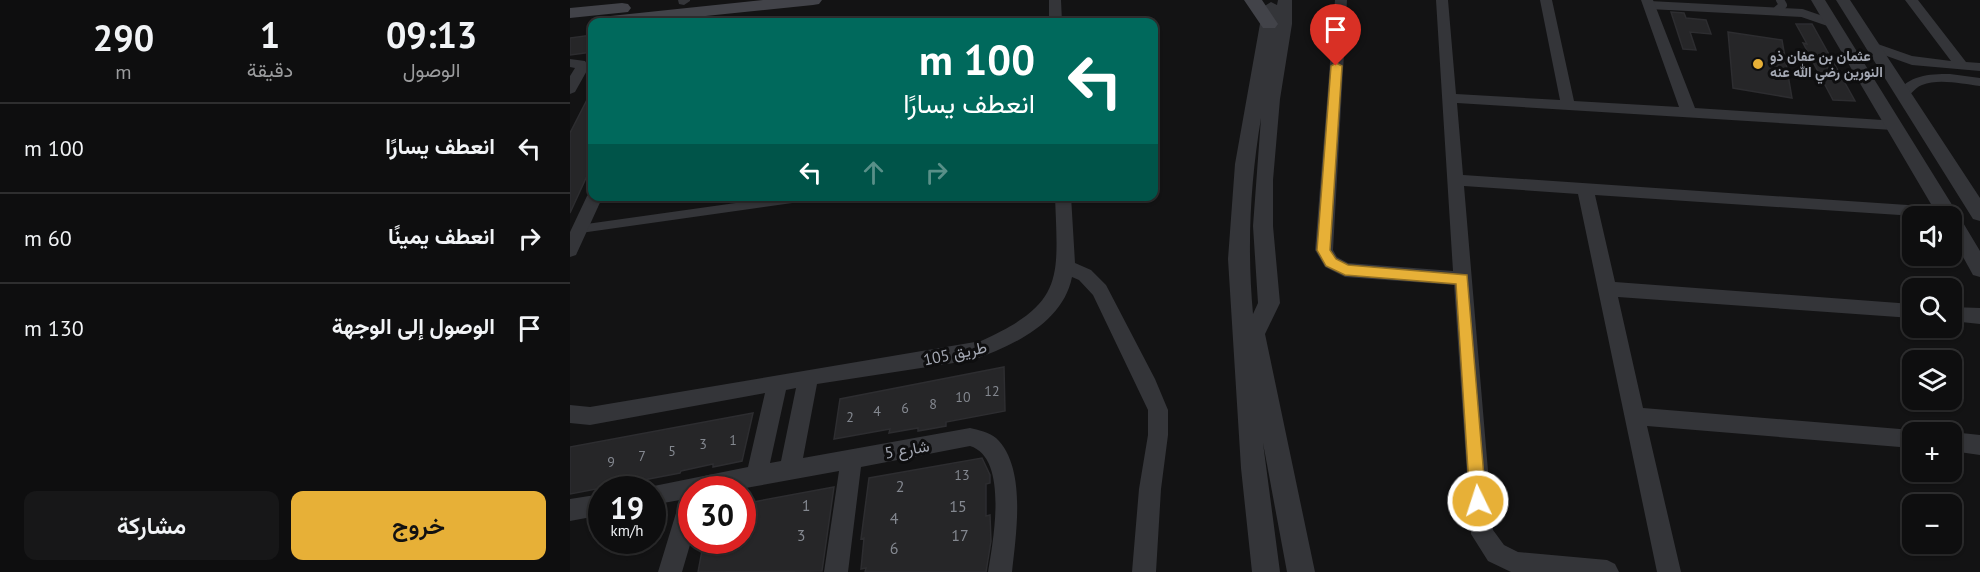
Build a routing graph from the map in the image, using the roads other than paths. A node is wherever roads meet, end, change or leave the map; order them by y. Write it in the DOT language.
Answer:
graph roads {
  1 [pos="813,0"];
  2 [pos="1055,0"];
  3 [pos="1254,0"];
  4 [pos="1271,0"];
  5 [pos="1285,0"];
  6 [pos="1292,0"];
  7 [pos="1341,0"];
  8 [pos="1442,0"];
  9 [pos="1545,0"];
  10 [pos="1780,0"];
  11 [pos="1818,0"];
  12 [pos="1843,0"];
  13 [pos="1911,0"];
  14 [pos="1648,3"];
  15 [pos="1687,4"];
  16 [pos="683,7"];
  17 [pos="1776,11"];
  18 [pos="570,13"];
  19 [pos="624,18"];
  20 [pos="1056,18"];
  21 [pos="588,24"];
  22 [pos="1277,24"];
  23 [pos="1833,24"];
  24 [pos="570,26"];
  25 [pos="1872,46"];
  26 [pos="570,63"];
  27 [pos="1962,66"];
  28 [pos="1980,67"];
  29 [pos="1978,85"];
  30 [pos="570,89"];
  31 [pos="1903,94"];
  32 [pos="1449,98"];
  33 [pos="1568,105"];
  34 [pos="1689,113"];
  35 [pos="1893,125"];
  36 [pos="1455,180"];
  37 [pos="1585,188"];
  38 [pos="593,201"];
  39 [pos="778,201"];
  40 [pos="1063,201"];
  41 [pos="1942,206"];
  42 [pos="1902,213"];
  43 [pos="1980,213"];
  44 [pos="580,229"];
  45 [pos="1962,239"];
  46 [pos="570,250"];
  47 [pos="1066,267"];
  48 [pos="1980,269"];
  49 [pos="1462,279"];
  50 [pos="1607,289"];
  51 [pos="1902,310"];
  52 [pos="1962,315"];
  53 [pos="1980,316"];
  54 [pos="808,377"];
  55 [pos="777,383"];
  56 [pos="570,414"];
  57 [pos="1635,416"];
  58 [pos="1902,438"];
  59 [pos="1962,443"];
  60 [pos="1980,445"];
  61 [pos="851,459"];
  62 [pos="790,470"];
  63 [pos="758,476"];
  64 [pos="588,507"];
  65 [pos="570,510"];
  66 [pos="678,544"];
  67 [pos="670,572"];
  68 [pos="836,572"];
  69 [pos="1000,572"];
  70 [pos="1144,572"];
  71 [pos="1266,572"];
  72 [pos="1301,572"];
  73 [pos="1607,572"];
  74 [pos="1669,572"];
  1 -- 16 [label="main road"];
  2 -- 20 [label="street"];
  3 -- 22 [label="main road"];
  4 -- 22 [label="street"];
  5 -- 22 [label="street"];
  6 -- 22 [label="street"];
  7 -- 49 [label="street"];
  8 -- 32 [label="street"];
  9 -- 33 [label="street"];
  10 -- 17 [label="lane"];
  11 -- 23 [label="street"];
  12 -- 25 [label="street"];
  13 -- 27 [label="street"];
  14 -- 15 [label="lane"];
  14 -- 34 [label="street"];
  15 -- 17 [label="lane"];
  16 -- 18 [label="main road"];
  16 -- 19 [label="main road"];
  17 -- 23 [label="lane"];
  21 -- 24 [label="main road"];
  22 -- 71 [label="street"];
  22 -- 72 [label="street"];
  23 -- 35 [label="street"];
  25 -- 27 [label="street"];
  25 -- 31 [label="street"];
  26 -- 30 [label="street"];
  27 -- 28 [label="street"];
  29 -- 31 [label="street"];
  31 -- 43 [label="street"];
  32 -- 33 [label="street"];
  32 -- 36 [label="street"];
  33 -- 34 [label="street"];
  34 -- 35 [label="street"];
  35 -- 41 [label="street"];
  36 -- 37 [label="street"];
  36 -- 49 [label="street"];
  37 -- 42 [label="street"];
  37 -- 50 [label="street"];
  38 -- 44 [label="street"];
  39 -- 44 [label="lane"];
  40 -- 47 [label="street, طريق 105"];
  44 -- 46 [label="street"];
  45 -- 48 [label="street"];
  47 -- 54 [label="street, طريق 105"];
  47 -- 70 [label="street"];
  49 -- 73 [label="street"];
  50 -- 51 [label="street"];
  50 -- 57 [label="street"];
  52 -- 53 [label="street"];
  54 -- 55 [label="street, طريق 105"];
  54 -- 62 [label="street"];
  55 -- 56 [label="street, طريق 105"];
  55 -- 63 [label="street"];
  57 -- 58 [label="street"];
  57 -- 74 [label="street"];
  59 -- 60 [label="street"];
  61 -- 62 [label="street, شارع 5"];
  61 -- 68 [label="street"];
  61 -- 69 [label="street, شارع 5"];
  62 -- 63 [label="street, شارع 5"];
  64 -- 65 [label="street"];
  66 -- 67 [label="street"];
}
